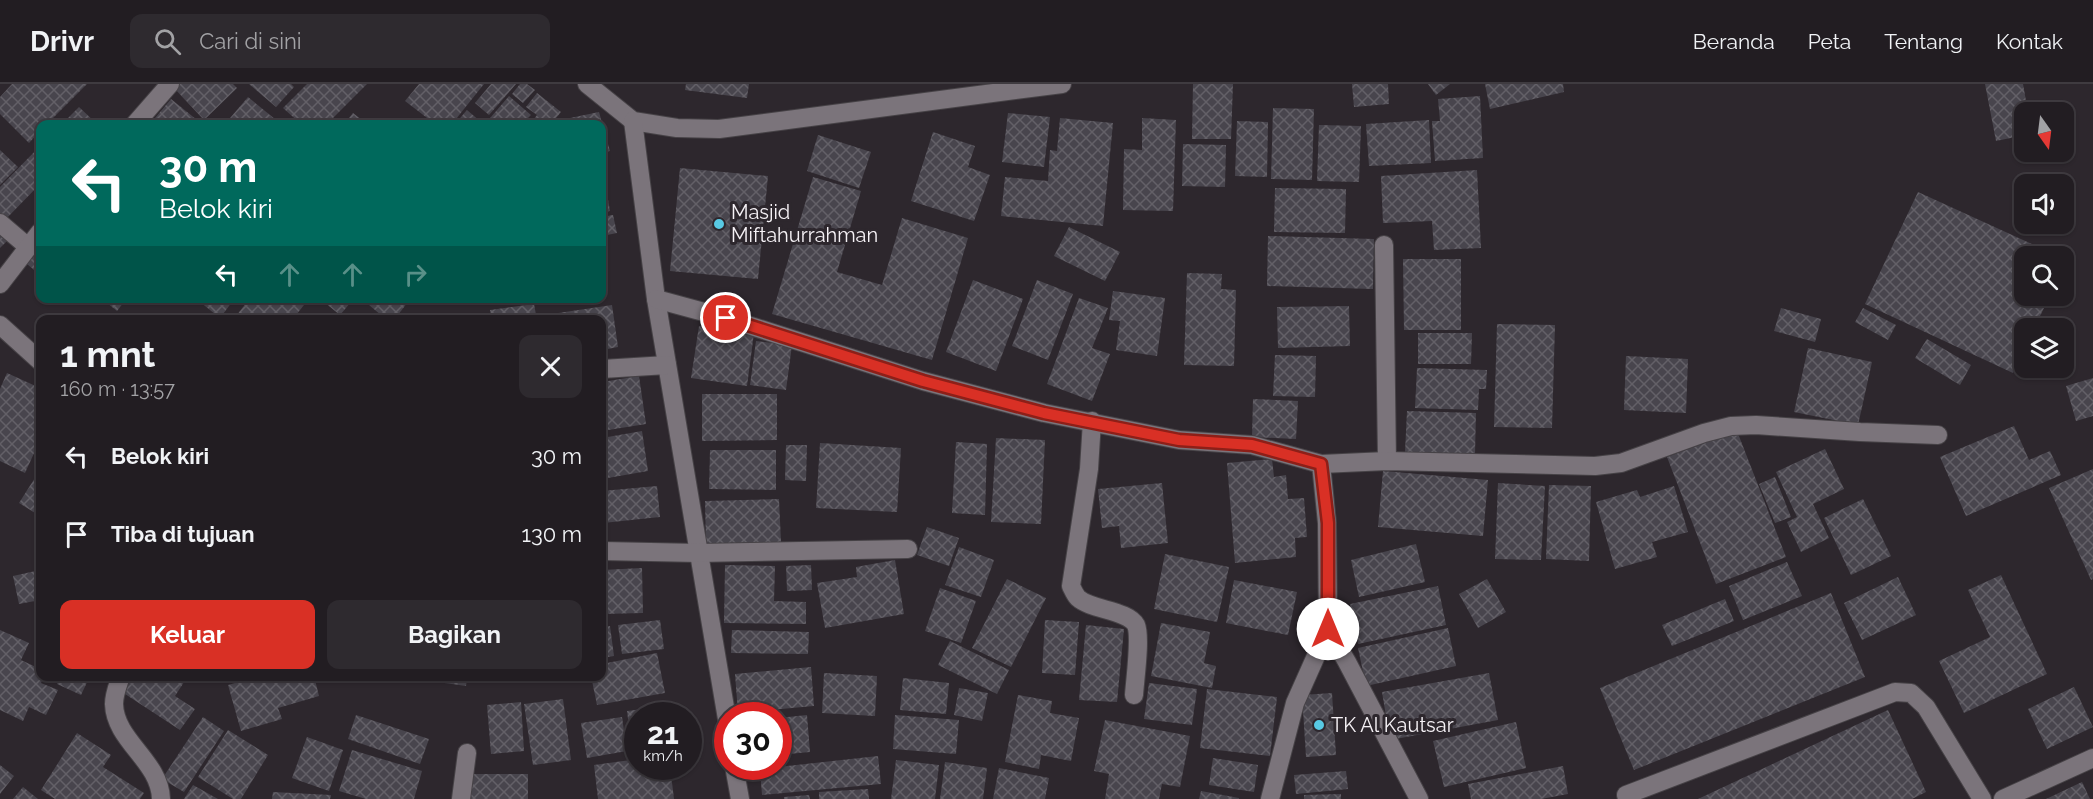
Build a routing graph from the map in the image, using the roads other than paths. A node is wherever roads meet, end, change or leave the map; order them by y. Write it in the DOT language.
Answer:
graph roads {
  1 [pos="170,84"];
  2 [pos="587,84"];
  3 [pos="1062,84"];
  4 [pos="138,120"];
  5 [pos="633,121"];
  6 [pos="0,224"];
  7 [pos="36,236"];
  8 [pos="1384,245"];
  9 [pos="27,246"];
  10 [pos="0,284"];
  11 [pos="656,299"];
  12 [pos="0,325"];
  13 [pos="36,358"];
  14 [pos="667,365"];
  15 [pos="606,369"];
  16 [pos="1092,421"];
  17 [pos="1938,435"];
  18 [pos="1387,461"];
  19 [pos="1321,464"];
  20 [pos="908,549"];
  21 [pos="606,551"];
  22 [pos="698,554"];
  23 [pos="1328,629"];
  24 [pos="120,681"];
  25 [pos="1134,695"];
  26 [pos="724,702"];
  27 [pos="467,753"];
  28 [pos="2093,758"];
  29 [pos="737,780"];
  30 [pos="1626,795"];
  31 [pos="161,799"];
  32 [pos="460,799"];
  33 [pos="740,799"];
  34 [pos="1270,799"];
  35 [pos="1419,799"];
  36 [pos="1982,799"];
  37 [pos="2003,799"];
  1 -- 4 [label="street"];
  2 -- 5 [label="street"];
  3 -- 5 [label="street"];
  5 -- 11 [label="street"];
  6 -- 9 [label="street"];
  7 -- 9 [label="street"];
  8 -- 18 [label="street"];
  9 -- 10 [label="street"];
  11 -- 14 [label="street"];
  11 -- 16 [label="street"];
  12 -- 13 [label="street"];
  14 -- 15 [label="street"];
  14 -- 22 [label="street"];
  16 -- 19 [label="street"];
  16 -- 25 [label="street"];
  17 -- 18 [label="street"];
  18 -- 19 [label="street"];
  19 -- 23 [label="street"];
  20 -- 22 [label="street"];
  21 -- 22 [label="street"];
  22 -- 26 [label="street"];
  23 -- 34 [label="street"];
  23 -- 35 [label="street"];
  24 -- 31 [label="street"];
  27 -- 32 [label="street"];
  28 -- 37 [label="street"];
  29 -- 33 [label="street"];
  30 -- 36 [label="street"];
}
